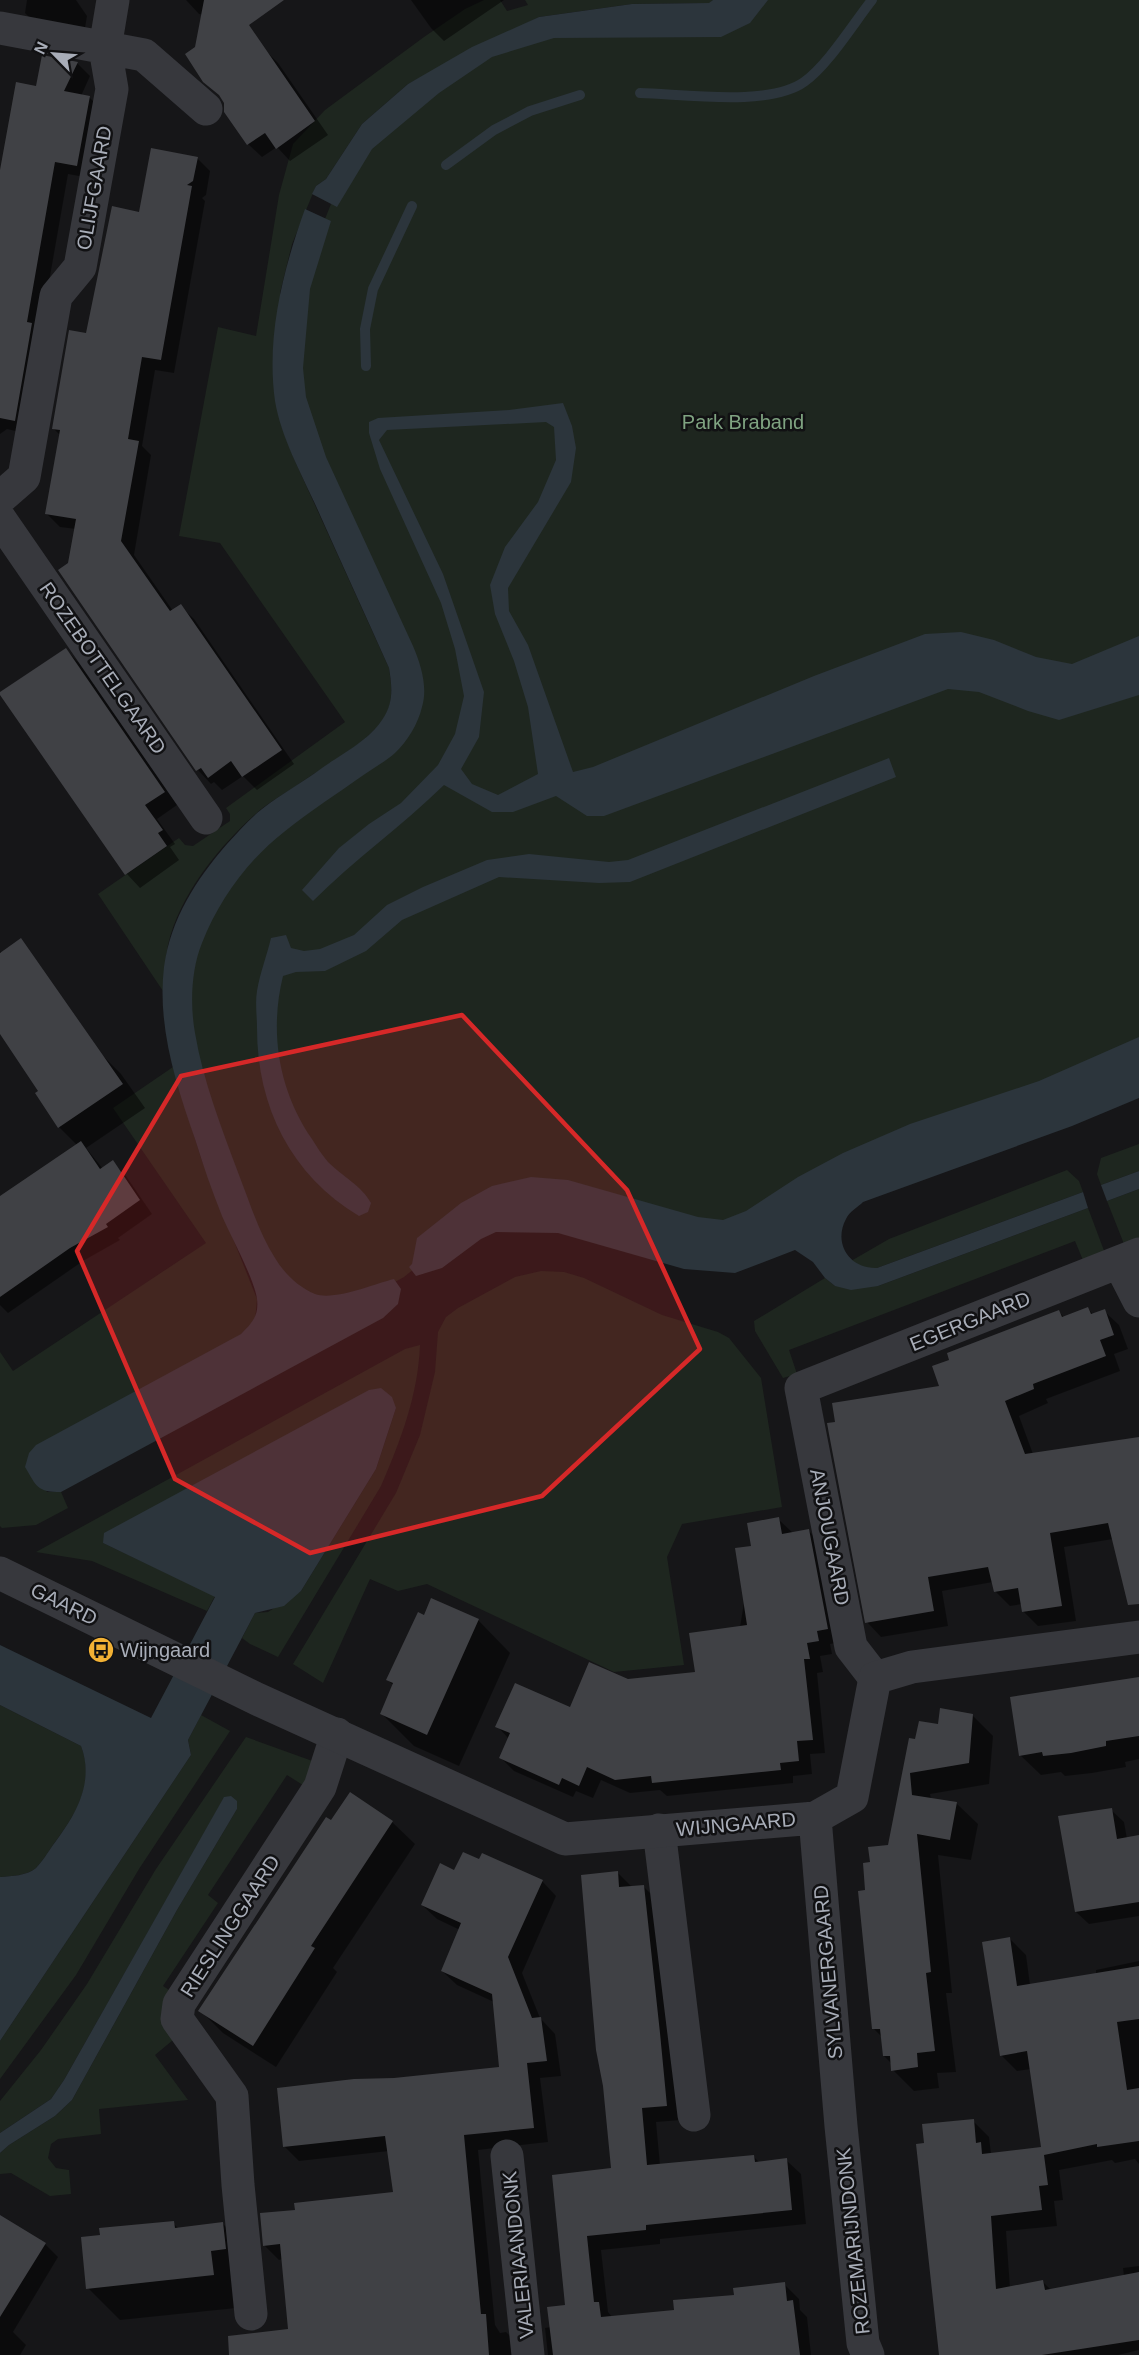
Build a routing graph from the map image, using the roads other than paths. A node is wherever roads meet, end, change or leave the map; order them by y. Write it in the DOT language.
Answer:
graph roads {
  1 [pos="113,0"];
  2 [pos="0,28"];
  3 [pos="105,48"];
  4 [pos="206,109"];
  5 [pos="0,498"];
  6 [pos="0,519"];
  7 [pos="206,818"];
  8 [pos="1129,1258"];
  9 [pos="1139,1301"];
  10 [pos="801,1388"];
  11 [pos="0,1573"];
  12 [pos="1139,1637"];
  13 [pos="875,1678"];
  14 [pos="257,1699"];
  15 [pos="337,1734"];
  16 [pos="815,1818"];
  17 [pos="659,1830"];
  18 [pos="694,2115"];
  19 [pos="841,2126"];
  20 [pos="507,2156"];
  21 [pos="251,2314"];
  22 [pos="528,2355"];
  23 [pos="868,2355"];
  1 -- 3 [label="street, OLIJFGAARD"];
  2 -- 3 [label="street"];
  3 -- 4 [label="street"];
  3 -- 5 [label="street, OLIJFGAARD"];
  6 -- 7 [label="street, ROZEBOTTELGAARD"];
  8 -- 9 [label="street"];
  8 -- 10 [label="street, EGERGAARD"];
  10 -- 13 [label="street, ANJOUGAARD"];
  11 -- 14 [label="street, GAARD"];
  12 -- 13 [label="street"];
  13 -- 16 [label="street, WIJNGAARD"];
  14 -- 15 [label="street, WIJNGAARD"];
  15 -- 17 [label="street, WIJNGAARD"];
  15 -- 21 [label="street, RIESLINGGAARD"];
  16 -- 17 [label="street, WIJNGAARD"];
  16 -- 19 [label="street, SYLVANERGAARD"];
  17 -- 18 [label="street"];
  19 -- 23 [label="street, ROZEMARIJNDONK"];
  20 -- 22 [label="street, VALERIAANDONK"];
}
